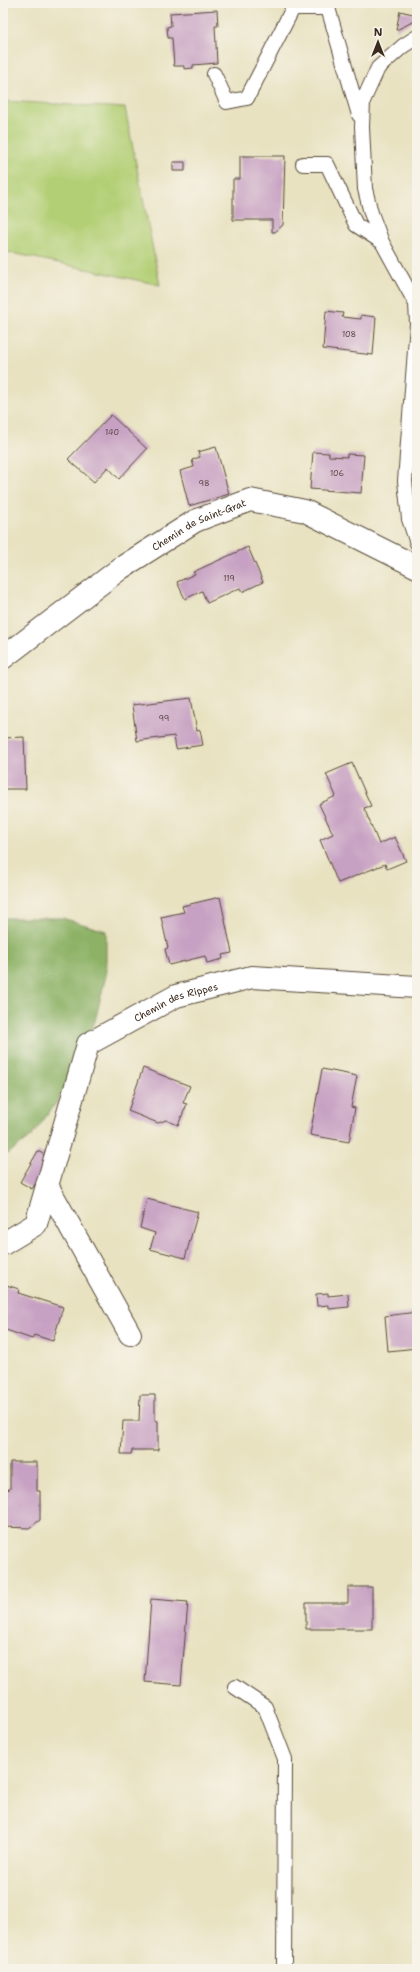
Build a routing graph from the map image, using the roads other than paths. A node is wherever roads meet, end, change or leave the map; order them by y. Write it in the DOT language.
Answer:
graph roads {
  1 [pos="417,37"];
  2 [pos="214,74"];
  3 [pos="362,127"];
  4 [pos="303,164"];
  5 [pos="382,242"];
  6 [pos="417,324"];
  7 [pos="417,543"];
  8 [pos="417,567"];
  9 [pos="3,658"];
  10 [pos="417,988"];
  11 [pos="47,1185"];
  12 [pos="3,1244"];
  13 [pos="130,1334"];
  14 [pos="236,1687"];
  15 [pos="284,1969"];
  1 -- 3 [label="lane"];
  2 -- 3 [label="lane"];
  3 -- 5 [label="lane"];
  4 -- 5 [label="lane"];
  5 -- 6 [label="lane"];
  6 -- 7 [label="lane"];
  8 -- 9 [label="street, Chemin de Saint-Grat"];
  10 -- 11 [label="street, Chemin des Rippes"];
  11 -- 12 [label="street, Chemin des Rippes"];
  11 -- 13 [label="street"];
  14 -- 15 [label="lane"];
}
